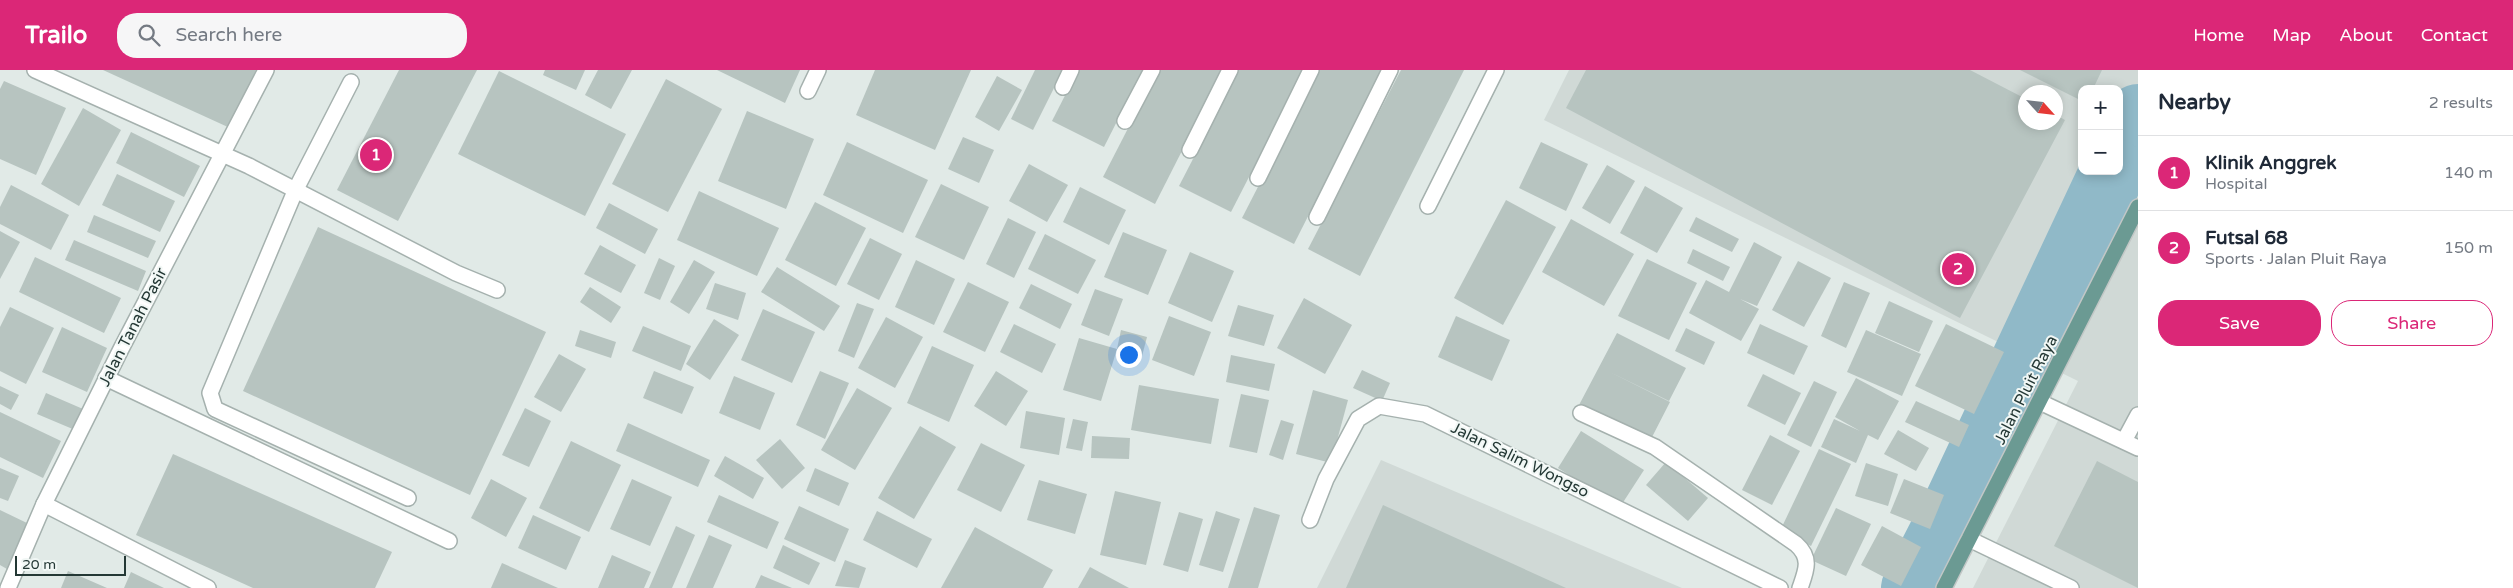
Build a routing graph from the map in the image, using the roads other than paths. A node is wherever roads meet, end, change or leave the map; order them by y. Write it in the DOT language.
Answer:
graph roads {
  1 [pos="35,70"];
  2 [pos="266,70"];
  3 [pos="818,70"];
  4 [pos="1071,70"];
  5 [pos="1152,70"];
  6 [pos="1230,70"];
  7 [pos="1311,70"];
  8 [pos="1390,70"];
  9 [pos="1496,70"];
  10 [pos="351,82"];
  11 [pos="1062,87"];
  12 [pos="808,91"];
  13 [pos="1125,121"];
  14 [pos="1190,150"];
  15 [pos="223,156"];
  16 [pos="1258,178"];
  17 [pos="296,188"];
  18 [pos="1428,206"];
  19 [pos="2138,207"];
  20 [pos="1317,217"];
  21 [pos="497,290"];
  22 [pos="106,378"];
  23 [pos="2040,402"];
  24 [pos="1581,413"];
  25 [pos="2138,415"];
  26 [pos="2131,445"];
  27 [pos="408,498"];
  28 [pos="44,504"];
  29 [pos="1310,520"];
  30 [pos="1969,539"];
  31 [pos="449,541"];
  32 [pos="8,588"];
  33 [pos="208,588"];
  34 [pos="1780,588"];
  35 [pos="1800,588"];
  36 [pos="1944,588"];
  37 [pos="2071,588"];
  1 -- 15 [label="street"];
  2 -- 15 [label="street, Jalan Tanah Pasir"];
  3 -- 12 [label="street"];
  4 -- 11 [label="street"];
  5 -- 13 [label="street"];
  6 -- 14 [label="street"];
  7 -- 16 [label="street"];
  8 -- 20 [label="street"];
  9 -- 18 [label="street"];
  10 -- 17 [label="street"];
  15 -- 17 [label="street"];
  15 -- 22 [label="street, Jalan Tanah Pasir"];
  17 -- 21 [label="street"];
  17 -- 27 [label="street"];
  19 -- 23 [label="main road, Jalan Pluit Raya"];
  22 -- 28 [label="street, Jalan Tanah Pasir"];
  22 -- 31 [label="street"];
  23 -- 26 [label="street"];
  23 -- 30 [label="main road, Jalan Pluit Raya"];
  24 -- 35 [label="street"];
  25 -- 26 [label="street"];
  28 -- 32 [label="street, Jalan Tanah Pasir"];
  28 -- 33 [label="street"];
  29 -- 34 [label="street, Jalan Salim Wongso"];
  30 -- 36 [label="main road, Jalan Pluit Raya"];
  30 -- 37 [label="street"];
}
